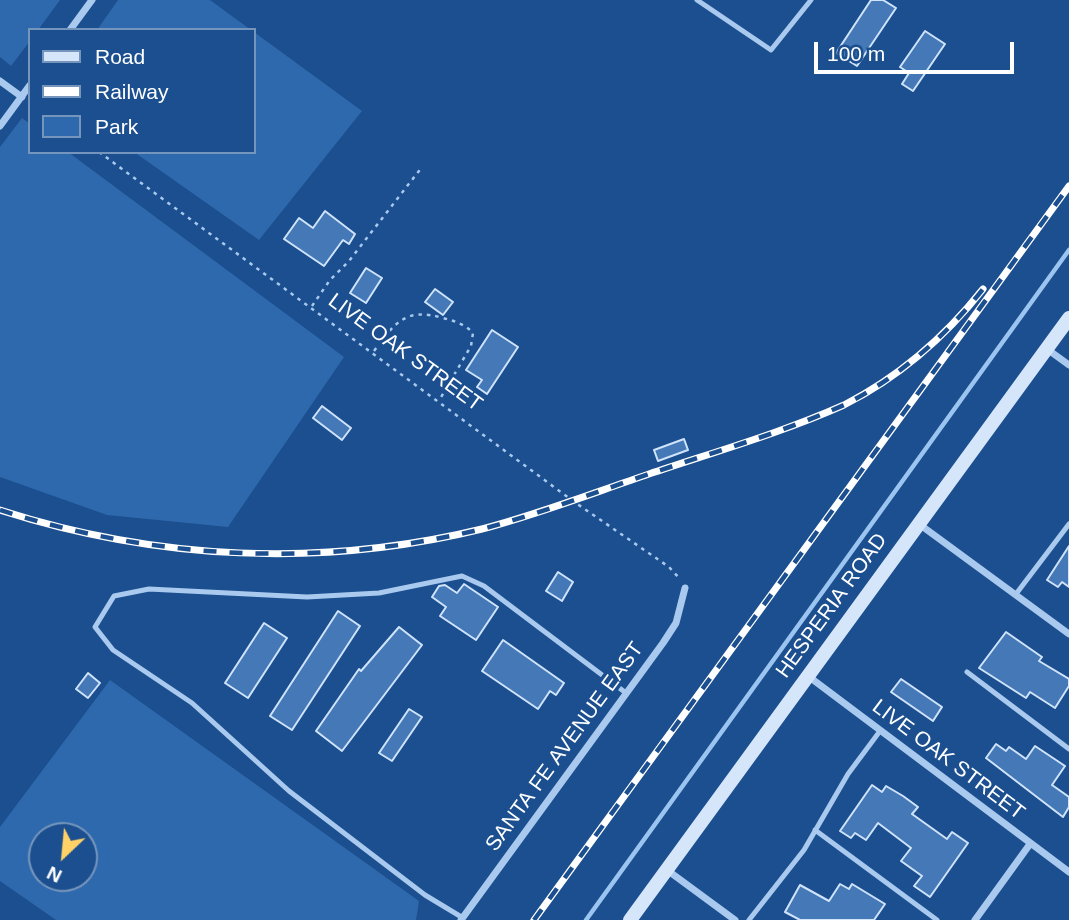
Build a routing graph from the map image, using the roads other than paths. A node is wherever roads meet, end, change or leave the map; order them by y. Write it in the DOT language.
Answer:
graph roads {
  1 [pos="92,0"];
  2 [pos="697,0"];
  3 [pos="811,0"];
  4 [pos="71,28"];
  5 [pos="0,81"];
  6 [pos="28,88"];
  7 [pos="22,97"];
  8 [pos="0,125"];
  9 [pos="1069,318"];
  10 [pos="1046,349"];
  11 [pos="1069,365"];
  12 [pos="918,524"];
  13 [pos="1069,524"];
  14 [pos="684,588"];
  15 [pos="1016,594"];
  16 [pos="1069,634"];
  17 [pos="967,672"];
  18 [pos="807,676"];
  19 [pos="626,693"];
  20 [pos="880,731"];
  21 [pos="1069,749"];
  22 [pos="815,830"];
  23 [pos="1030,844"];
  24 [pos="667,870"];
  25 [pos="1069,872"];
  26 [pos="462,919"];
  27 [pos="630,920"];
  28 [pos="735,920"];
  29 [pos="749,920"];
  30 [pos="937,920"];
  31 [pos="975,920"];
  1 -- 4 [label="street"];
  2 -- 3 [label="lane"];
  5 -- 7 [label="street"];
  6 -- 7 [label="street"];
  7 -- 8 [label="street"];
  9 -- 10 [label="main road, HESPERIA ROAD"];
  10 -- 11 [label="street"];
  10 -- 12 [label="main road, HESPERIA ROAD"];
  12 -- 15 [label="street"];
  12 -- 18 [label="main road, HESPERIA ROAD"];
  13 -- 15 [label="lane"];
  14 -- 19 [label="street, SANTA FE AVENUE EAST"];
  15 -- 16 [label="street"];
  17 -- 21 [label="lane"];
  18 -- 20 [label="street, LIVE OAK STREET"];
  18 -- 24 [label="main road, HESPERIA ROAD"];
  19 -- 26 [label="street, SANTA FE AVENUE EAST"];
  19 -- 26 [label="lane"];
  20 -- 22 [label="lane"];
  20 -- 23 [label="street, LIVE OAK STREET"];
  22 -- 29 [label="lane"];
  22 -- 30 [label="lane"];
  23 -- 25 [label="street, LIVE OAK STREET"];
  23 -- 31 [label="street"];
  24 -- 27 [label="main road, HESPERIA ROAD"];
  24 -- 28 [label="street"];
}
